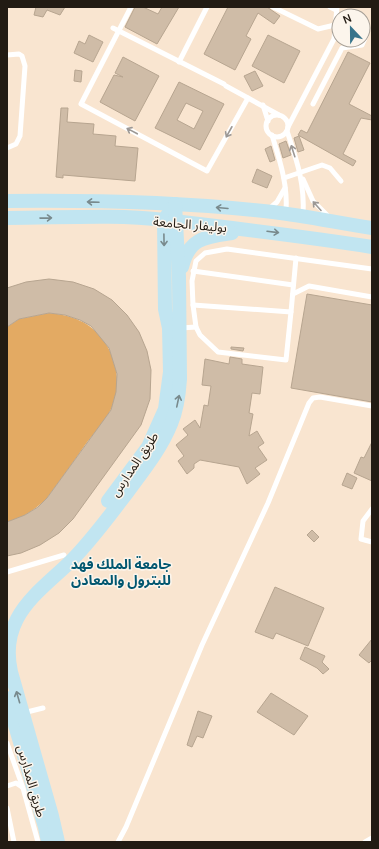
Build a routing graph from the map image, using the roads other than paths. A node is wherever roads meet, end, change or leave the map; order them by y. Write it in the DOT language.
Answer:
graph roads {
  1 [pos="131,7"];
  2 [pos="207,7"];
  3 [pos="273,7"];
  4 [pos="331,26"];
  5 [pos="113,28"];
  6 [pos="119,31"];
  7 [pos="331,45"];
  8 [pos="342,48"];
  9 [pos="7,55"];
  10 [pos="179,62"];
  11 [pos="248,98"];
  12 [pos="313,104"];
  13 [pos="263,106"];
  14 [pos="279,115"];
  15 [pos="268,121"];
  16 [pos="288,129"];
  17 [pos="272,135"];
  18 [pos="7,148"];
  19 [pos="301,174"];
  20 [pos="284,178"];
  21 [pos="341,181"];
  22 [pos="285,187"];
  23 [pos="7,201"];
  24 [pos="174,204"];
  25 [pos="263,211"];
  26 [pos="286,214"];
  27 [pos="303,217"];
  28 [pos="7,218"];
  29 [pos="171,222"];
  30 [pos="347,224"];
  31 [pos="372,228"];
  32 [pos="252,229"];
  33 [pos="372,247"];
  34 [pos="296,258"];
  35 [pos="372,268"];
  36 [pos="193,271"];
  37 [pos="179,277"];
  38 [pos="293,285"];
  39 [pos="293,294"];
  40 [pos="372,297"];
  41 [pos="193,305"];
  42 [pos="291,312"];
  43 [pos="196,327"];
  44 [pos="175,328"];
  45 [pos="372,406"];
  46 [pos="372,508"];
  47 [pos="372,542"];
  48 [pos="64,555"];
  49 [pos="7,572"];
  50 [pos="7,618"];
  51 [pos="12,707"];
  52 [pos="42,708"];
  53 [pos="7,743"];
  54 [pos="7,786"];
  55 [pos="23,788"];
  56 [pos="7,808"];
  57 [pos="372,838"];
  58 [pos="14,842"];
  59 [pos="38,842"];
  60 [pos="48,842"];
  61 [pos="58,842"];
  62 [pos="118,842"];
  63 [pos="365,842"];
  1 -- 6 [label="lane"];
  2 -- 10 [label="lane"];
  3 -- 4 [label="lane"];
  5 -- 6 [label="lane"];
  6 -- 10 [label="lane"];
  11 -- 6 [label="lane, one-way"];
  7 -- 16 [label="lane"];
  8 -- 12 [label="lane"];
  9 -- 18 [label="lane"];
  10 -- 11 [label="lane"];
  11 -- 13 [label="lane"];
  13 -- 14 [label="lane"];
  13 -- 15 [label="lane"];
  14 -- 15 [label="lane"];
  14 -- 16 [label="lane"];
  15 -- 17 [label="lane"];
  16 -- 17 [label="lane"];
  19 -- 16 [label="lane, one-way"];
  17 -- 20 [label="lane"];
  19 -- 20 [label="lane"];
  19 -- 21 [label="lane"];
  19 -- 27 [label="lane"];
  30 -- 19 [label="lane, one-way"];
  20 -- 22 [label="lane"];
  22 -- 25 [label="lane"];
  22 -- 26 [label="lane"];
  24 -- 23 [label="street, بوليفار الجامعة, one-way"];
  25 -- 24 [label="street, بوليفار الجامعة, one-way"];
  24 -- 29 [label="street"];
  25 -- 26 [label="street, بوليفار الجامعة"];
  26 -- 27 [label="street, بوليفار الجامعة"];
  27 -- 30 [label="street, بوليفار الجامعة"];
  28 -- 29 [label="street, بوليفار الجامعة, one-way"];
  29 -- 32 [label="street, بوليفار الجامعة"];
  29 -- 37 [label="street"];
  29 -- 44 [label="street, طريق المدارس, one-way"];
  30 -- 31 [label="street, بوليفار الجامعة"];
  32 -- 33 [label="street, بوليفار الجامعة, one-way"];
  32 -- 37 [label="street"];
  34 -- 35 [label="lane"];
  34 -- 36 [label="lane"];
  34 -- 38 [label="lane"];
  36 -- 38 [label="lane"];
  36 -- 41 [label="lane"];
  37 -- 44 [label="street"];
  38 -- 39 [label="lane"];
  39 -- 40 [label="lane"];
  39 -- 42 [label="lane"];
  41 -- 42 [label="lane"];
  41 -- 43 [label="lane"];
  42 -- 43 [label="lane"];
  43 -- 44 [label="lane"];
  44 -- 48 [label="street, طريق المدارس"];
  51 -- 44 [label="street, one-way"];
  45 -- 62 [label="lane"];
  46 -- 47 [label="lane"];
  48 -- 49 [label="lane"];
  48 -- 50 [label="street, طريق المدارس"];
  51 -- 52 [label="lane"];
  51 -- 60 [label="street, طريق المدارس"];
  51 -- 61 [label="street"];
  53 -- 55 [label="lane"];
  54 -- 55 [label="lane"];
  55 -- 59 [label="lane"];
  56 -- 58 [label="lane"];
  57 -- 63 [label="lane"];
}
